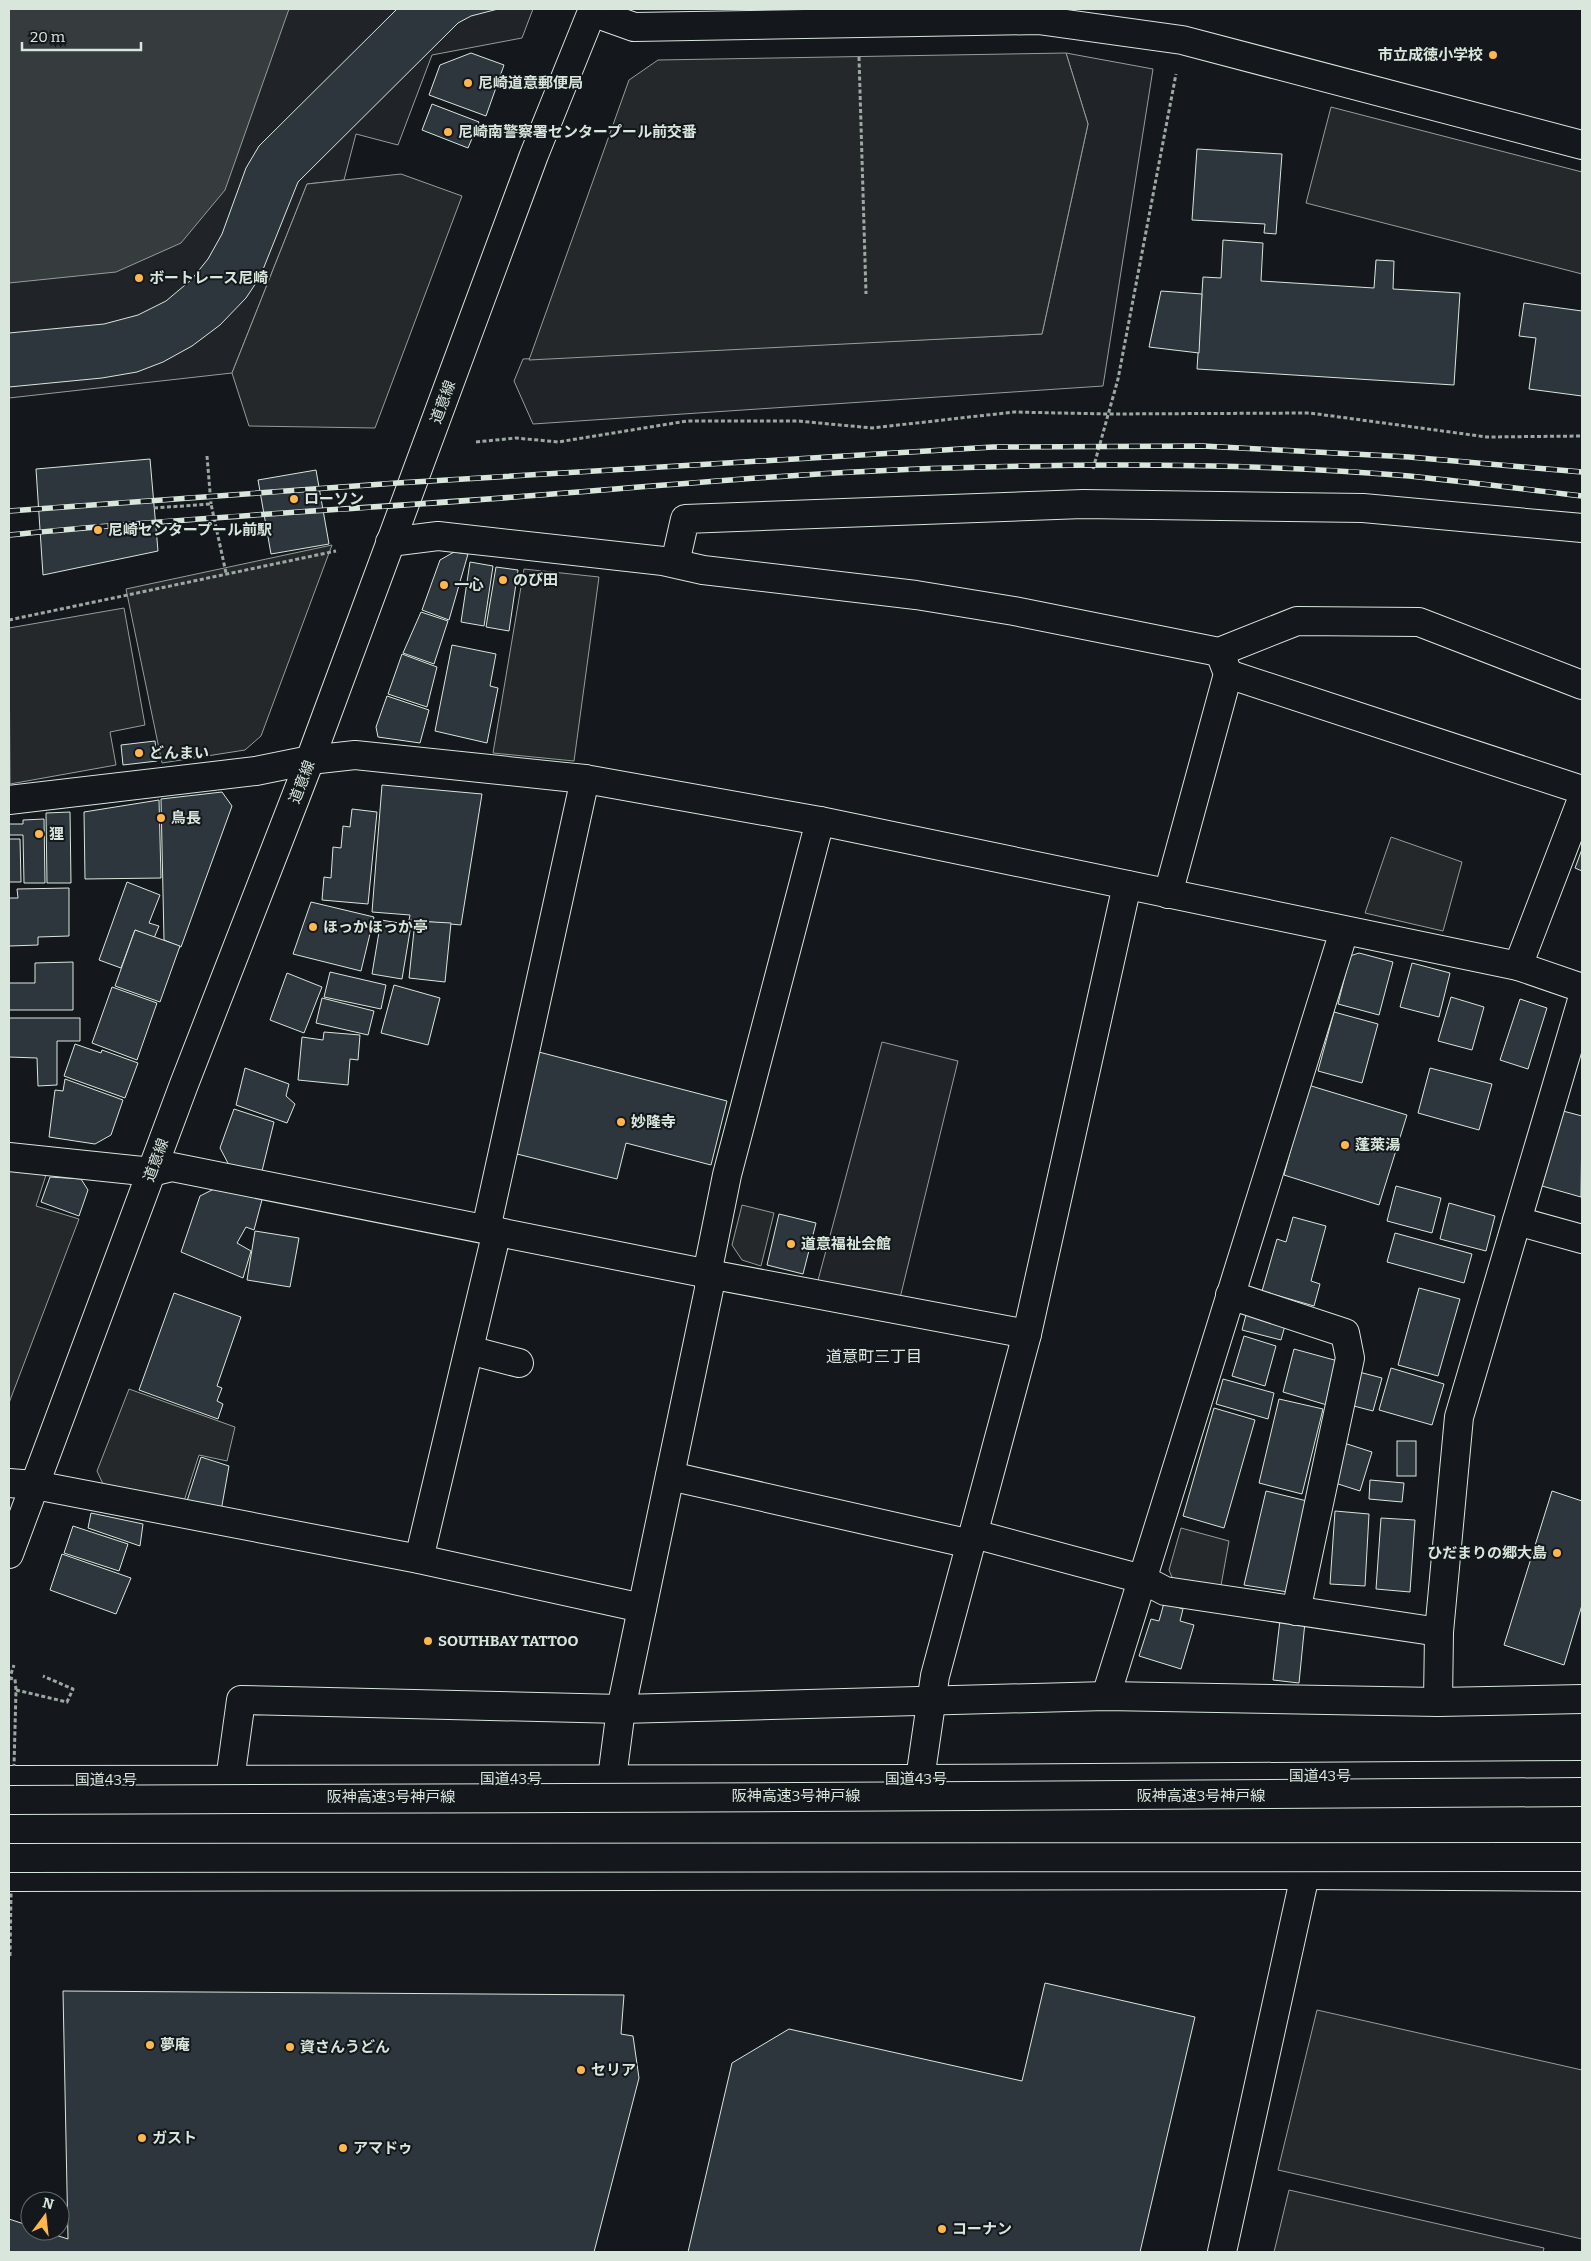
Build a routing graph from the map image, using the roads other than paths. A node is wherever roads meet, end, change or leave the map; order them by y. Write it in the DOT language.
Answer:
graph roads {
  1 [pos="592,11"];
  2 [pos="1582,145"];
  3 [pos="1582,528"];
  4 [pos="390,542"];
  5 [pos="675,563"];
  6 [pos="1224,663"];
  7 [pos="1582,685"];
  8 [pos="310,760"];
  9 [pos="585,779"];
  10 [pos="1582,790"];
  11 [pos="1582,799"];
  12 [pos="9,800"];
  13 [pos="820,821"];
  14 [pos="1128,885"];
  15 [pos="1168,894"];
  16 [pos="1344,930"];
  17 [pos="1518,966"];
  18 [pos="1582,988"];
  19 [pos="1582,1000"];
  20 [pos="9,1157"];
  21 [pos="152,1172"];
  22 [pos="1517,1221"];
  23 [pos="492,1230"];
  24 [pos="1582,1239"];
  25 [pos="709,1274"];
  26 [pos="1230,1295"];
  27 [pos="1027,1334"];
  28 [pos="469,1350"];
  29 [pos="519,1363"];
  30 [pos="670,1476"];
  31 [pos="9,1483"];
  32 [pos="36,1485"];
  33 [pos="973,1539"];
  34 [pos="9,1554"];
  35 [pos="419,1560"];
  36 [pos="1142,1579"];
  37 [pos="642,1608"];
  38 [pos="1296,1610"];
  39 [pos="1439,1632"];
  40 [pos="1106,1696"];
  41 [pos="1582,1699"];
  42 [pos="933,1701"];
  43 [pos="1438,1702"];
  44 [pos="621,1709"];
  45 [pos="1582,1775"];
  46 [pos="612,1778"];
  47 [pos="920,1779"];
  48 [pos="9,1780"];
  49 [pos="230,1780"];
  50 [pos="1582,1792"];
  51 [pos="9,1800"];
  52 [pos="1582,1857"];
  53 [pos="9,1858"];
  54 [pos="1305,1875"];
  55 [pos="1582,1877"];
  56 [pos="9,1878"];
  57 [pos="1222,2252"];
  1 -- 2 [label="main road"];
  1 -- 4 [label="main road, 道意線"];
  3 -- 5 [label="main road"];
  4 -- 5 [label="main road"];
  4 -- 8 [label="main road, 道意線"];
  5 -- 6 [label="main road"];
  6 -- 7 [label="main road"];
  6 -- 10 [label="main road"];
  6 -- 15 [label="main road"];
  8 -- 9 [label="main road"];
  8 -- 12 [label="main road"];
  8 -- 21 [label="main road, 道意線"];
  9 -- 13 [label="main road"];
  9 -- 23 [label="main road"];
  11 -- 17 [label="main road"];
  13 -- 14 [label="main road"];
  13 -- 25 [label="main road"];
  14 -- 15 [label="main road"];
  14 -- 27 [label="main road"];
  15 -- 16 [label="main road"];
  16 -- 17 [label="main road"];
  16 -- 26 [label="main road"];
  17 -- 18 [label="main road"];
  19 -- 22 [label="main road"];
  20 -- 21 [label="main road"];
  21 -- 23 [label="main road"];
  21 -- 32 [label="main road, 道意線"];
  22 -- 24 [label="main road"];
  22 -- 39 [label="main road"];
  23 -- 25 [label="main road"];
  23 -- 28 [label="main road"];
  25 -- 27 [label="main road"];
  25 -- 30 [label="main road"];
  26 -- 36 [label="main road"];
  26 -- 38 [label="main road"];
  27 -- 33 [label="main road"];
  28 -- 29 [label="main road"];
  28 -- 35 [label="main road"];
  30 -- 33 [label="main road"];
  30 -- 37 [label="main road"];
  31 -- 32 [label="main road"];
  32 -- 34 [label="main road, 道意線"];
  32 -- 35 [label="main road"];
  33 -- 36 [label="main road"];
  33 -- 42 [label="main road"];
  35 -- 37 [label="main road"];
  36 -- 38 [label="main road"];
  36 -- 40 [label="main road"];
  37 -- 44 [label="main road"];
  38 -- 39 [label="main road"];
  39 -- 43 [label="main road"];
  40 -- 42 [label="main road"];
  40 -- 43 [label="main road"];
  41 -- 43 [label="main road"];
  42 -- 44 [label="main road"];
  42 -- 47 [label="main road"];
  44 -- 46 [label="main road"];
  44 -- 49 [label="main road"];
  45 -- 47 [label="main road, 国道43号"];
  46 -- 47 [label="main road, 国道43号"];
  46 -- 49 [label="main road, 国道43号"];
  48 -- 49 [label="main road, 国道43号"];
  50 -- 51 [label="main road, 阪神高速3号神戸線, bridge"];
  52 -- 53 [label="main road, bridge"];
  54 -- 55 [label="main road"];
  54 -- 56 [label="main road"];
  54 -- 57 [label="main road"];
}
